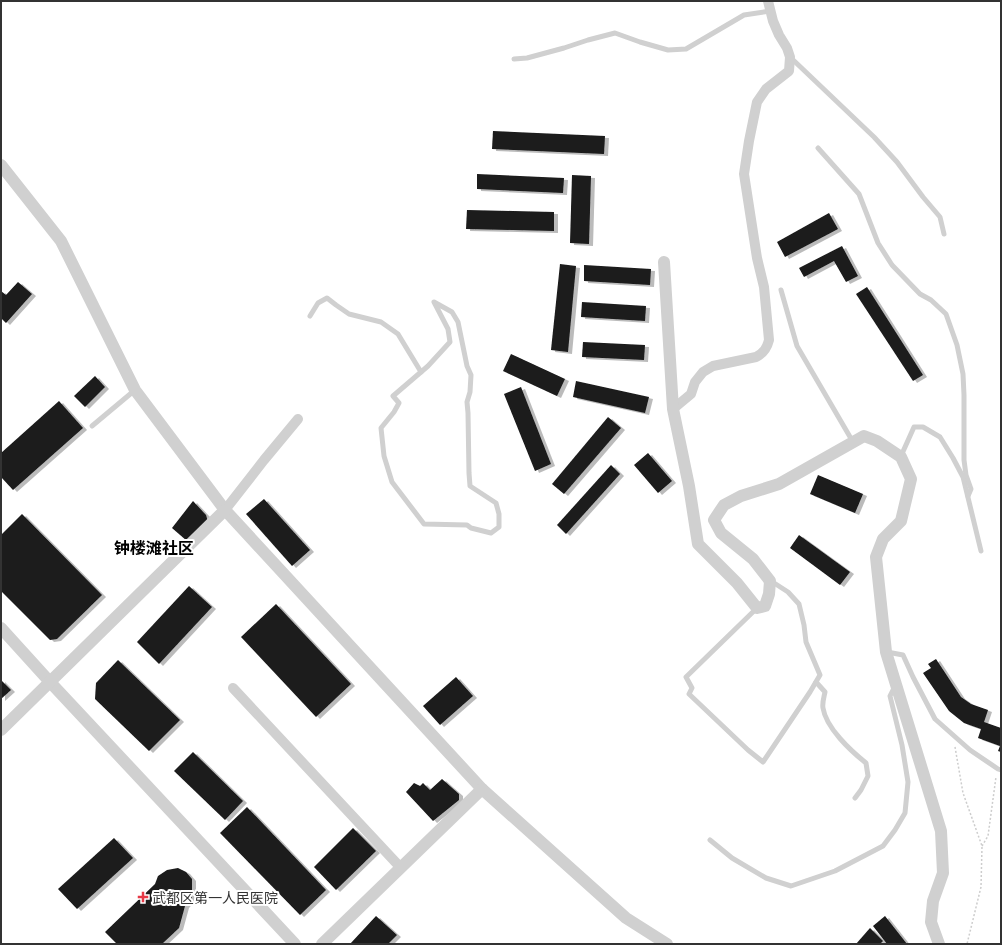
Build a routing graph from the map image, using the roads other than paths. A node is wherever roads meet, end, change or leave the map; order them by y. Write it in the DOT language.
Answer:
graph roads {
  1 [pos="769,6"];
  2 [pos="790,57"];
  3 [pos="514,59"];
  4 [pos="818,148"];
  5 [pos="2,167"];
  6 [pos="944,234"];
  7 [pos="664,262"];
  8 [pos="781,290"];
  9 [pos="310,316"];
  10 [pos="421,372"];
  11 [pos="135,390"];
  12 [pos="673,409"];
  13 [pos="298,419"];
  14 [pos="92,426"];
  15 [pos="853,443"];
  16 [pos="901,457"];
  17 [pos="968,496"];
  18 [pos="226,510"];
  19 [pos="981,551"];
  20 [pos="770,580"];
  21 [pos="757,608"];
  22 [pos="1,628"];
  23 [pos="886,652"];
  24 [pos="50,682"];
  25 [pos="816,682"];
  26 [pos="896,683"];
  27 [pos="233,688"];
  28 [pos="1,730"];
  29 [pos="999,769"];
  30 [pos="482,789"];
  31 [pos="855,798"];
  32 [pos="710,840"];
  33 [pos="401,868"];
  34 [pos="295,944"];
  35 [pos="322,944"];
  36 [pos="667,944"];
  37 [pos="939,944"];
  1 -- 2 [label="street"];
  1 -- 3 [label="lane"];
  2 -- 6 [label="lane"];
  2 -- 12 [label="street"];
  4 -- 17 [label="lane"];
  5 -- 11 [label="street"];
  7 -- 12 [label="street"];
  8 -- 15 [label="lane"];
  9 -- 10 [label="lane"];
  10 -- 10 [label="lane"];
  11 -- 14 [label="lane"];
  11 -- 18 [label="street"];
  12 -- 21 [label="street"];
  13 -- 18 [label="street"];
  15 -- 16 [label="street"];
  15 -- 20 [label="street"];
  16 -- 17 [label="lane"];
  16 -- 23 [label="street"];
  17 -- 19 [label="lane"];
  18 -- 24 [label="street"];
  18 -- 30 [label="street"];
  20 -- 21 [label="street"];
  20 -- 25 [label="lane"];
  21 -- 25 [label="lane"];
  22 -- 24 [label="street"];
  23 -- 26 [label="street"];
  23 -- 29 [label="lane"];
  24 -- 28 [label="street"];
  24 -- 34 [label="street"];
  25 -- 31 [label="lane"];
  26 -- 32 [label="lane"];
  26 -- 37 [label="street"];
  27 -- 33 [label="street"];
  30 -- 33 [label="street"];
  30 -- 36 [label="street"];
  33 -- 35 [label="street"];
}
